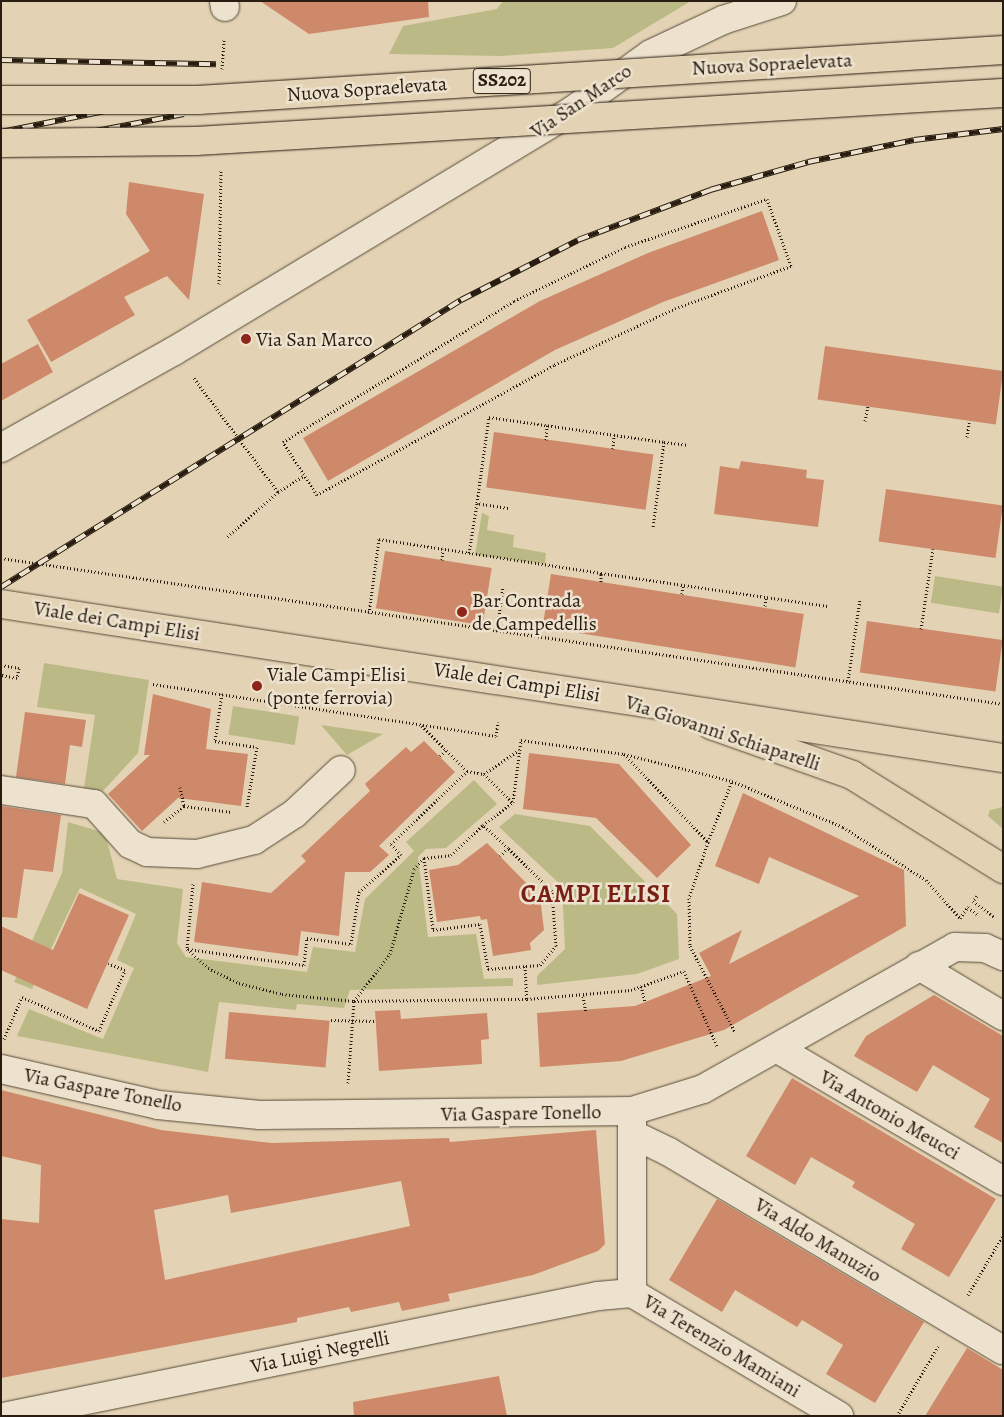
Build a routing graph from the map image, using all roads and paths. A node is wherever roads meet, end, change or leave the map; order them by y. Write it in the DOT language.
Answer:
graph roads {
  1 [pos="782,1"];
  2 [pos="1003,50"];
  3 [pos="1003,93"];
  4 [pos="1,100"];
  5 [pos="1,143"];
  6 [pos="194,378"];
  7 [pos="868,406"];
  8 [pos="865,421"];
  9 [pos="969,422"];
  10 [pos="547,425"];
  11 [pos="614,435"];
  12 [pos="967,437"];
  13 [pos="546,440"];
  14 [pos="664,442"];
  15 [pos="687,445"];
  16 [pos="1,448"];
  17 [pos="613,449"];
  18 [pos="304,476"];
  19 [pos="278,492"];
  20 [pos="477,503"];
  21 [pos="508,508"];
  22 [pos="653,528"];
  23 [pos="227,537"];
  24 [pos="443,549"];
  25 [pos="933,549"];
  26 [pos="468,554"];
  27 [pos="1,558"];
  28 [pos="442,560"];
  29 [pos="601,573"];
  30 [pos="601,582"];
  31 [pos="683,585"];
  32 [pos="503,586"];
  33 [pos="682,594"];
  34 [pos="766,597"];
  35 [pos="860,599"];
  36 [pos="1,604"];
  37 [pos="765,606"];
  38 [pos="828,606"];
  39 [pos="369,612"];
  40 [pos="921,629"];
  41 [pos="497,631"];
  42 [pos="1,665"];
  43 [pos="1,675"];
  44 [pos="848,681"];
  45 [pos="153,684"];
  46 [pos="222,694"];
  47 [pos="596,694"];
  48 [pos="1003,704"];
  49 [pos="498,722"];
  50 [pos="422,726"];
  51 [pos="446,750"];
  52 [pos="520,750"];
  53 [pos="624,754"];
  54 [pos="440,756"];
  55 [pos="1003,758"];
  56 [pos="341,770"];
  57 [pos="467,771"];
  58 [pos="484,774"];
  59 [pos="732,782"];
  60 [pos="180,787"];
  61 [pos="1,790"];
  62 [pos="513,802"];
  63 [pos="184,806"];
  64 [pos="237,813"];
  65 [pos="246,814"];
  66 [pos="483,825"];
  67 [pos="708,842"];
  68 [pos="135,846"];
  69 [pos="508,848"];
  70 [pos="197,854"];
  71 [pos="500,856"];
  72 [pos="424,858"];
  73 [pos="1003,869"];
  74 [pos="977,896"];
  75 [pos="960,918"];
  76 [pos="1003,924"];
  77 [pos="187,949"];
  78 [pos="1003,956"];
  79 [pos="108,963"];
  80 [pos="526,966"];
  81 [pos="919,966"];
  82 [pos="641,986"];
  83 [pos="583,996"];
  84 [pos="527,999"];
  85 [pos="354,1001"];
  86 [pos="645,1002"];
  87 [pos="586,1013"];
  88 [pos="1003,1016"];
  89 [pos="331,1020"];
  90 [pos="352,1020"];
  91 [pos="376,1021"];
  92 [pos="735,1032"];
  93 [pos="1,1046"];
  94 [pos="778,1049"];
  95 [pos="721,1053"];
  96 [pos="1,1070"];
  97 [pos="348,1089"];
  98 [pos="632,1122"];
  99 [pos="1003,1181"];
  100 [pos="1003,1235"];
  101 [pos="632,1293"];
  102 [pos="953,1320"];
  103 [pos="1003,1350"];
  104 [pos="8,1416"];
  105 [pos="839,1416"];
  106 [pos="896,1416"];
  1 -- 16 [label="street, Via San Marco"];
  2 -- 4 [label="main road, Nuova Sopraelevata / SS202, bridge"];
  3 -- 5 [label="main road, Nuova Sopraelevata / SS202, bridge"];
  6 -- 19 [label="path"];
  7 -- 8 [label="path"];
  9 -- 12 [label="path"];
  10 -- 11 [label="path"];
  10 -- 13 [label="path"];
  10 -- 20 [label="path"];
  11 -- 14 [label="path"];
  11 -- 17 [label="path"];
  14 -- 15 [label="path"];
  14 -- 22 [label="path"];
  18 -- 18 [label="path"];
  18 -- 19 [label="path"];
  19 -- 23 [label="path"];
  20 -- 21 [label="path"];
  20 -- 26 [label="path"];
  24 -- 26 [label="path"];
  24 -- 28 [label="path"];
  24 -- 39 [label="path"];
  25 -- 40 [label="path"];
  26 -- 29 [label="path"];
  27 -- 39 [label="path"];
  29 -- 30 [label="path"];
  29 -- 31 [label="path"];
  31 -- 33 [label="path"];
  31 -- 34 [label="path"];
  32 -- 41 [label="path"];
  34 -- 37 [label="path"];
  34 -- 38 [label="path"];
  35 -- 44 [label="path"];
  36 -- 47 [label="main road, Viale dei Campi Elisi"];
  39 -- 41 [label="path"];
  41 -- 44 [label="path"];
  42 -- 43 [label="path"];
  44 -- 48 [label="path"];
  45 -- 46 [label="path"];
  46 -- 50 [label="path"];
  46 -- 65 [label="path"];
  47 -- 55 [label="main road, Viale dei Campi Elisi"];
  47 -- 73 [label="main road, Via Giovanni Schiaparelli"];
  49 -- 50 [label="path"];
  50 -- 51 [label="path"];
  51 -- 54 [label="path"];
  51 -- 57 [label="path"];
  52 -- 53 [label="path"];
  52 -- 58 [label="path"];
  52 -- 62 [label="path"];
  53 -- 59 [label="path"];
  53 -- 67 [label="path"];
  56 -- 70 [label="street"];
  57 -- 58 [label="path"];
  57 -- 77 [label="path"];
  58 -- 62 [label="path"];
  59 -- 67 [label="path"];
  59 -- 75 [label="path"];
  60 -- 63 [label="path"];
  61 -- 68 [label="street"];
  62 -- 66 [label="path"];
  63 -- 64 [label="path"];
  63 -- 68 [label="path"];
  66 -- 69 [label="path"];
  66 -- 72 [label="path"];
  67 -- 92 [label="path"];
  68 -- 70 [label="street"];
  69 -- 71 [label="path"];
  69 -- 80 [label="path"];
  70 -- 77 [label="path"];
  72 -- 80 [label="path"];
  72 -- 85 [label="path"];
  74 -- 76 [label="path"];
  77 -- 85 [label="path"];
  78 -- 81 [label="street, Via Gaspare Tonello"];
  79 -- 93 [label="path"];
  80 -- 84 [label="path"];
  81 -- 88 [label="street"];
  81 -- 94 [label="street, Via Gaspare Tonello"];
  82 -- 83 [label="path"];
  82 -- 86 [label="path"];
  82 -- 95 [label="path"];
  83 -- 84 [label="path"];
  83 -- 87 [label="path"];
  84 -- 85 [label="path"];
  85 -- 90 [label="path"];
  89 -- 90 [label="path"];
  90 -- 91 [label="path"];
  90 -- 97 [label="path"];
  94 -- 98 [label="street, Via Gaspare Tonello"];
  94 -- 99 [label="street, Via Antonio Meucci"];
  96 -- 98 [label="street, Via Gaspare Tonello"];
  98 -- 101 [label="street, Via Terenzio Mamiani"];
  98 -- 102 [label="street, Via Aldo Manuzio"];
  100 -- 102 [label="path"];
  101 -- 104 [label="street, Via Luigi Negrelli"];
  101 -- 105 [label="street, Via Terenzio Mamiani"];
  102 -- 103 [label="street, Via Aldo Manuzio"];
  102 -- 106 [label="path"];
}
